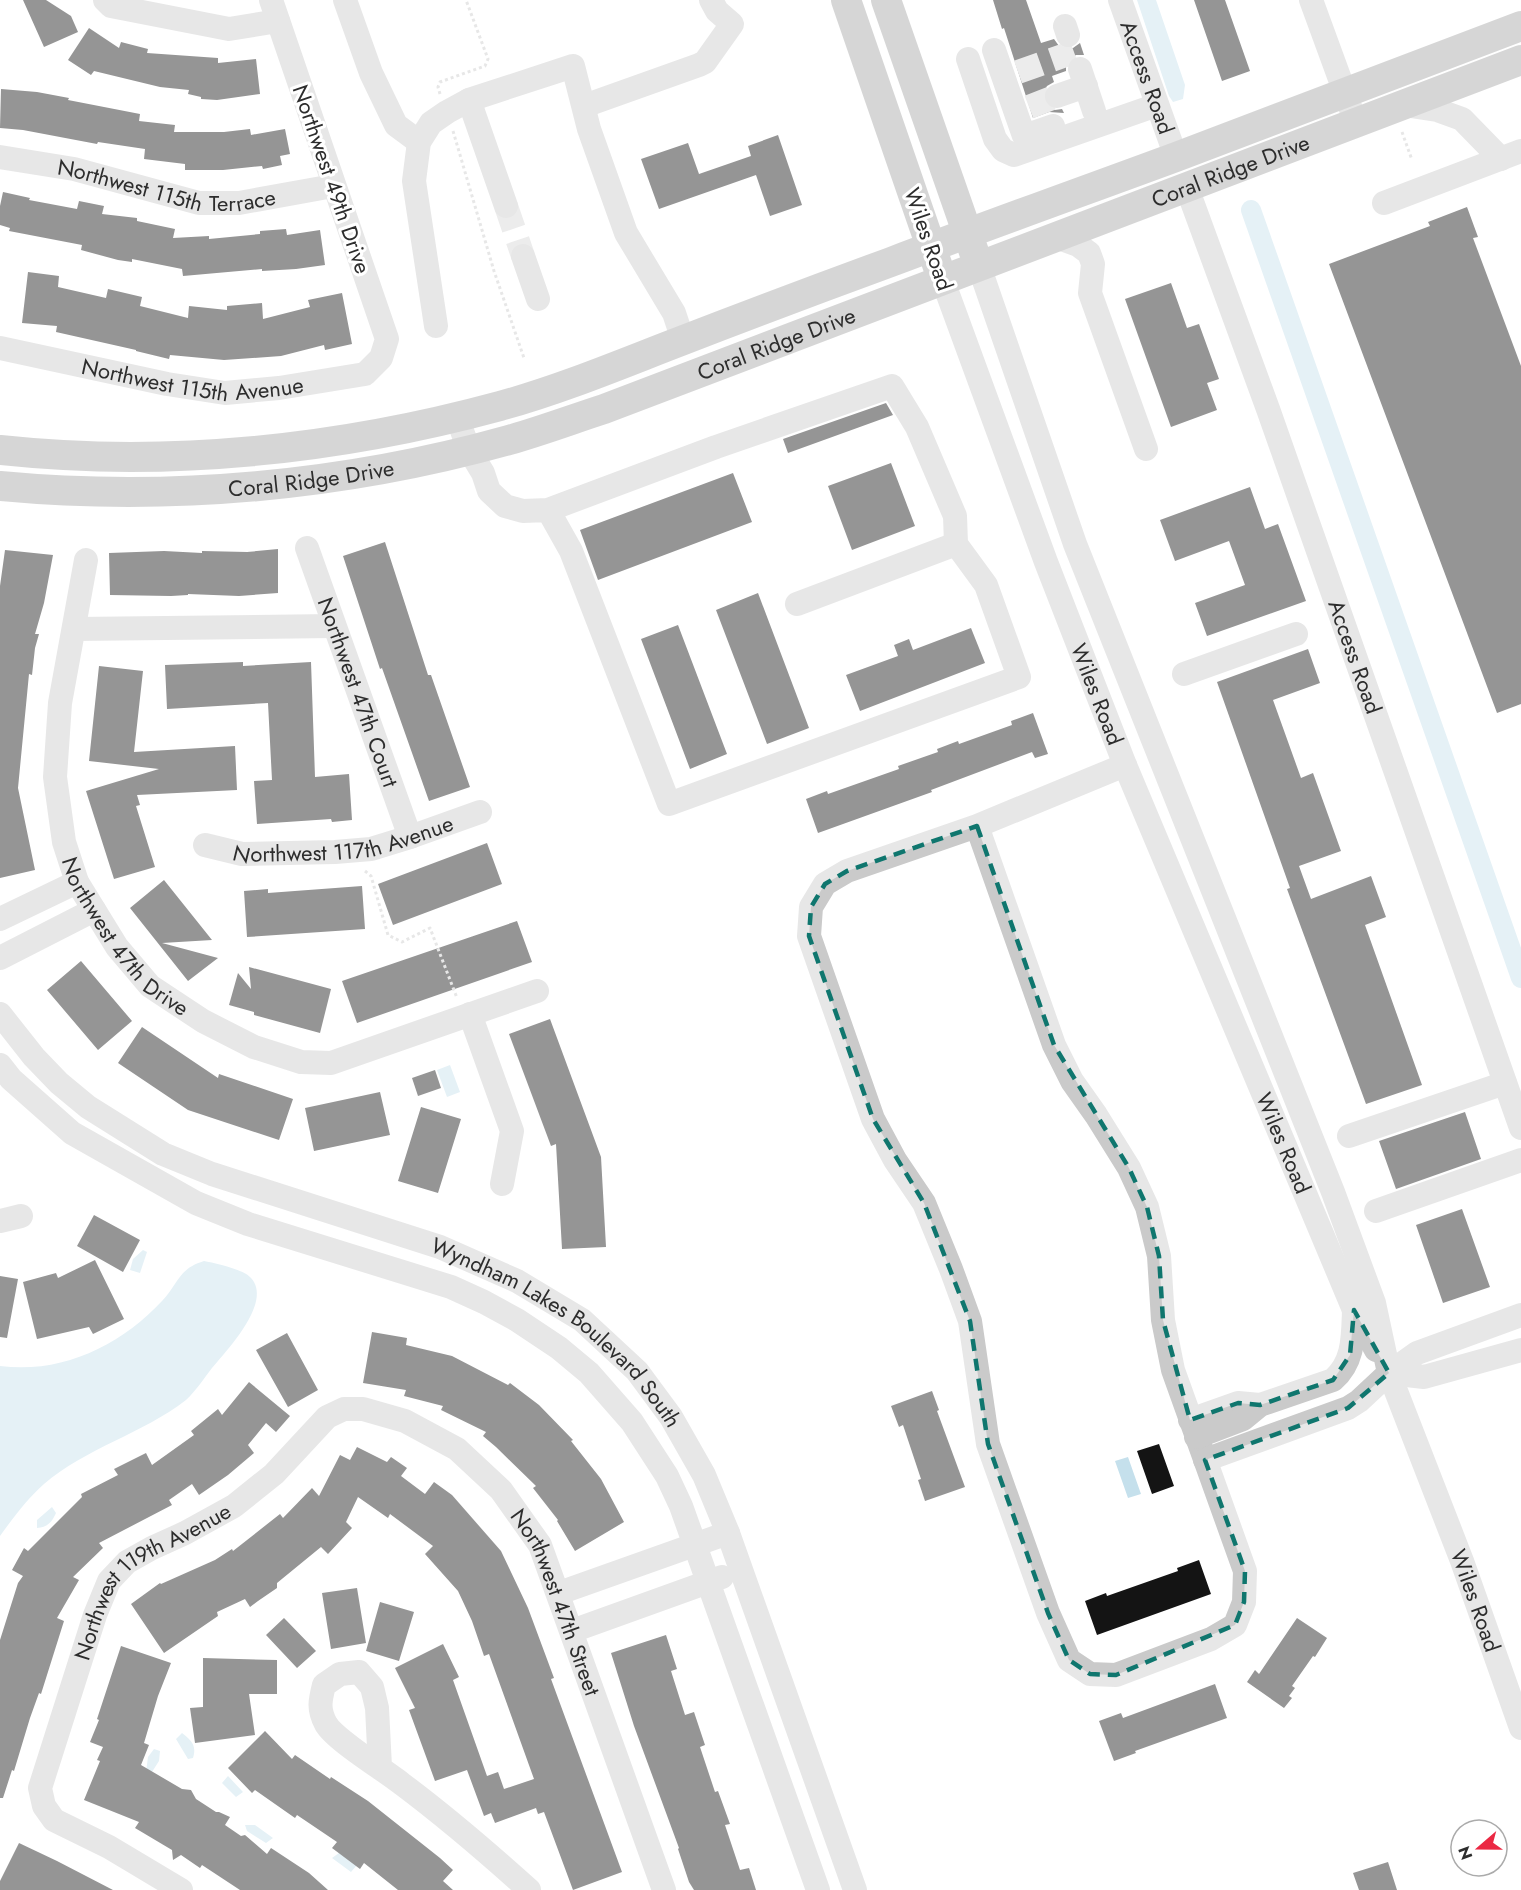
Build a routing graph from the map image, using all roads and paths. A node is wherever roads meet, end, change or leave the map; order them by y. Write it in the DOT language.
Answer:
graph roads {
  1 [pos="105,0"];
  2 [pos="345,0"];
  3 [pos="711,0"];
  4 [pos="846,0"];
  5 [pos="886,0"];
  6 [pos="1120,0"];
  7 [pos="1311,0"];
  8 [pos="274,11"];
  9 [pos="1521,26"];
  10 [pos="994,51"];
  11 [pos="968,59"];
  12 [pos="1521,60"];
  13 [pos="1345,93"];
  14 [pos="1057,96"];
  15 [pos="469,100"];
  16 [pos="1157,105"];
  17 [pos="584,106"];
  18 [pos="1096,118"];
  19 [pos="1403,118"];
  20 [pos="1356,123"];
  21 [pos="419,142"];
  22 [pos="1511,155"];
  23 [pos="0,157"];
  24 [pos="1176,157"];
  25 [pos="1412,160"];
  26 [pos="333,186"];
  27 [pos="1187,188"];
  28 [pos="1384,203"];
  29 [pos="506,206"];
  30 [pos="968,234"];
  31 [pos="1056,237"];
  32 [pos="932,247"];
  33 [pos="523,256"];
  34 [pos="979,267"];
  35 [pos="943,280"];
  36 [pos="538,299"];
  37 [pos="436,326"];
  38 [pos="683,340"];
  39 [pos="0,348"];
  40 [pos="381,358"];
  41 [pos="458,417"];
  42 [pos="1146,449"];
  43 [pos="0,450"];
  44 [pos="468,450"];
  45 [pos="0,486"];
  46 [pos="548,510"];
  47 [pos="956,543"];
  48 [pos="307,548"];
  49 [pos="86,560"];
  50 [pos="797,604"];
  51 [pos="333,626"];
  52 [pos="75,629"];
  53 [pos="1296,634"];
  54 [pos="1184,674"];
  55 [pos="1125,765"];
  56 [pos="480,812"];
  57 [pos="977,826"];
  58 [pos="410,837"];
  59 [pos="205,845"];
  60 [pos="363,870"];
  61 [pos="76,882"];
  62 [pos="94,910"];
  63 [pos="0,919"];
  64 [pos="0,958"];
  65 [pos="537,991"];
  66 [pos="465,1010"];
  67 [pos="0,1014"];
  68 [pos="0,1065"];
  69 [pos="1505,1083"];
  70 [pos="1521,1128"];
  71 [pos="1349,1136"];
  72 [pos="1521,1160"];
  73 [pos="502,1184"];
  74 [pos="1376,1211"];
  75 [pos="1354,1310"];
  76 [pos="1521,1315"];
  77 [pos="1521,1350"];
  78 [pos="1389,1373"];
  79 [pos="1260,1406"];
  80 [pos="344,1409"];
  81 [pos="1233,1423"];
  82 [pos="1193,1428"];
  83 [pos="1242,1447"];
  84 [pos="1205,1460"];
  85 [pos="728,1533"];
  86 [pos="695,1544"];
  87 [pos="741,1570"];
  88 [pos="709,1582"];
  89 [pos="559,1593"];
  90 [pos="572,1632"];
  91 [pos="1521,1728"];
  92 [pos="380,1767"];
  93 [pos="658,1888"];
  94 [pos="181,1890"];
  95 [pos="529,1890"];
  96 [pos="818,1890"];
  97 [pos="855,1890"];
  1 -- 8 [label="street"];
  2 -- 21 [label="street"];
  3 -- 17 [label="street"];
  4 -- 32 [label="main road, Wiles Road"];
  5 -- 30 [label="main road, Wiles Road"];
  6 -- 16 [label="street, Access Road"];
  7 -- 13 [label="street"];
  8 -- 26 [label="street, Northwest 49th Drive"];
  9 -- 13 [label="main road, Coral Ridge Drive"];
  10 -- 18 [label="street"];
  11 -- 18 [label="street"];
  12 -- 19 [label="main road, Coral Ridge Drive"];
  13 -- 20 [label="street"];
  13 -- 24 [label="main road, Coral Ridge Drive"];
  14 -- 18 [label="street"];
  15 -- 17 [label="street"];
  15 -- 21 [label="street"];
  15 -- 29 [label="street"];
  16 -- 18 [label="street"];
  16 -- 24 [label="street, Access Road"];
  17 -- 38 [label="street"];
  19 -- 20 [label="main road, Coral Ridge Drive"];
  19 -- 22 [label="street"];
  19 -- 25 [label="path"];
  20 -- 27 [label="main road, Coral Ridge Drive"];
  21 -- 37 [label="street"];
  22 -- 28 [label="street"];
  23 -- 26 [label="street, Northwest 115th Terrace"];
  24 -- 30 [label="main road, Coral Ridge Drive"];
  26 -- 40 [label="street, Northwest 49th Drive"];
  27 -- 31 [label="main road, Coral Ridge Drive"];
  27 -- 69 [label="street, Access Road"];
  30 -- 32 [label="main road, Coral Ridge Drive"];
  30 -- 34 [label="main road, Wiles Road"];
  31 -- 34 [label="main road, Coral Ridge Drive"];
  31 -- 42 [label="street"];
  32 -- 35 [label="main road, Wiles Road"];
  32 -- 38 [label="main road, Coral Ridge Drive"];
  33 -- 36 [label="street"];
  34 -- 35 [label="main road, Coral Ridge Drive"];
  34 -- 78 [label="street, Wiles Road"];
  35 -- 44 [label="main road, Coral Ridge Drive"];
  35 -- 55 [label="street, Wiles Road"];
  38 -- 41 [label="main road, Coral Ridge Drive"];
  39 -- 40 [label="street, Northwest 115th Avenue"];
  41 -- 43 [label="main road, Coral Ridge Drive"];
  41 -- 44 [label="street"];
  44 -- 45 [label="main road, Coral Ridge Drive"];
  44 -- 46 [label="street"];
  46 -- 47 [label="street"];
  46 -- 47 [label="street"];
  47 -- 50 [label="street"];
  48 -- 51 [label="street, Northwest 47th Court"];
  49 -- 52 [label="street, Northwest 47th Drive"];
  51 -- 52 [label="street"];
  51 -- 58 [label="street, Northwest 47th Court"];
  52 -- 61 [label="street, Northwest 47th Drive"];
  53 -- 54 [label="street"];
  55 -- 57 [label="street"];
  55 -- 75 [label="street, Wiles Road"];
  56 -- 58 [label="street, Northwest 117th Avenue"];
  57 -- 82 [label="street"];
  57 -- 84 [label="street"];
  58 -- 59 [label="street, Northwest 117th Avenue"];
  60 -- 66 [label="path"];
  61 -- 62 [label="street, Northwest 47th Drive"];
  61 -- 63 [label="street"];
  62 -- 64 [label="street"];
  62 -- 66 [label="street, Northwest 47th Drive"];
  65 -- 66 [label="street, Northwest 47th Drive"];
  66 -- 73 [label="street"];
  67 -- 85 [label="street, Wyndham Lakes Boulevard South"];
  68 -- 86 [label="street, Wyndham Lakes Boulevard South"];
  69 -- 70 [label="street, Access Road"];
  69 -- 71 [label="street"];
  72 -- 74 [label="street"];
  75 -- 78 [label="street, Wiles Road"];
  75 -- 79 [label="street"];
  76 -- 78 [label="street"];
  77 -- 78 [label="street"];
  78 -- 83 [label="street"];
  78 -- 91 [label="street, Wiles Road"];
  79 -- 81 [label="street"];
  79 -- 82 [label="street"];
  80 -- 89 [label="street, Northwest 47th Street"];
  80 -- 94 [label="street, Northwest 119th Avenue"];
  81 -- 82 [label="street"];
  81 -- 83 [label="street"];
  82 -- 84 [label="street"];
  83 -- 84 [label="street"];
  85 -- 86 [label="street"];
  85 -- 87 [label="street, Wyndham Lakes Boulevard South"];
  86 -- 88 [label="street, Wyndham Lakes Boulevard South"];
  86 -- 89 [label="street"];
  87 -- 88 [label="street"];
  87 -- 97 [label="street, Wyndham Lakes Boulevard South"];
  88 -- 90 [label="street"];
  88 -- 96 [label="street, Wyndham Lakes Boulevard South"];
  89 -- 90 [label="street, Northwest 47th Street"];
  90 -- 93 [label="street, Northwest 47th Street"];
  92 -- 95 [label="street"];
}
